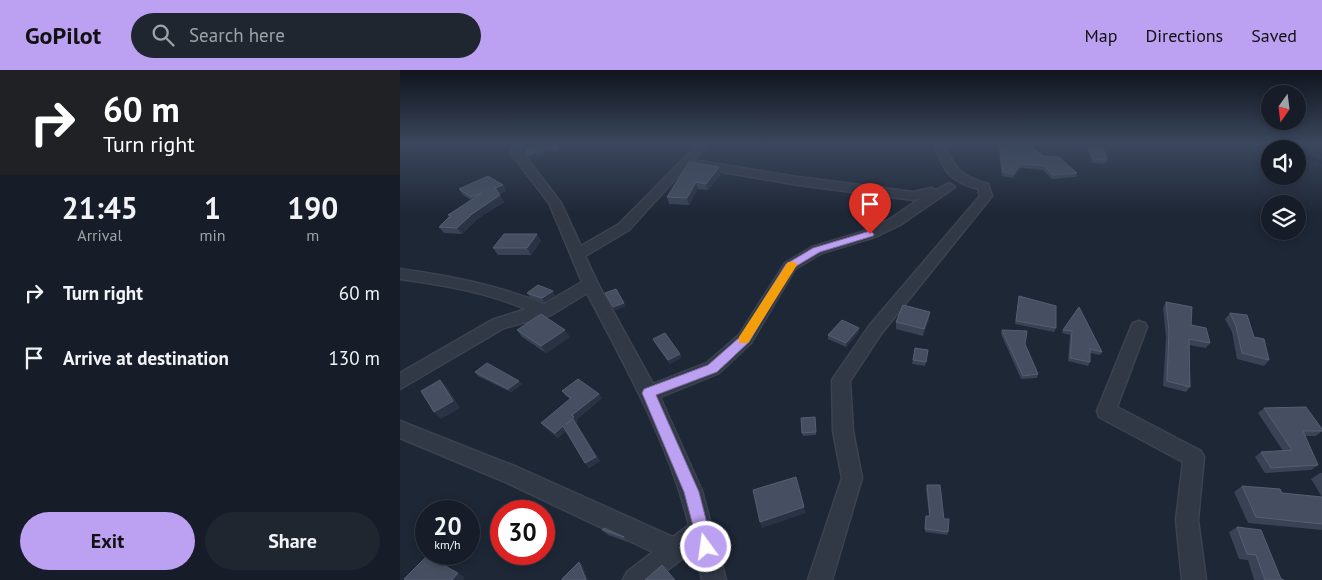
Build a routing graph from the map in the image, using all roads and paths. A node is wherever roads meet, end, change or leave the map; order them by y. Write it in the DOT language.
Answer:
graph roads {
  1 [pos="527,167"];
  2 [pos="680,167"];
  3 [pos="713,167"];
  4 [pos="948,167"];
  5 [pos="950,187"];
  6 [pos="986,196"];
  7 [pos="578,254"];
  8 [pos="400,274"];
  9 [pos="590,284"];
  10 [pos="545,312"];
  11 [pos="1139,326"];
  12 [pos="400,382"];
  13 [pos="649,393"];
  14 [pos="400,430"];
  15 [pos="701,530"];
  16 [pos="675,550"];
  17 [pos="635,580"];
  18 [pos="714,580"];
  19 [pos="820,580"];
  20 [pos="1194,580"];
  1 -- 7 [label="street"];
  2 -- 7 [label="street"];
  3 -- 5 [label="street"];
  4 -- 6 [label="street"];
  5 -- 6 [label="street"];
  5 -- 13 [label="street"];
  6 -- 19 [label="street"];
  7 -- 9 [label="street"];
  8 -- 10 [label="street"];
  9 -- 10 [label="street"];
  9 -- 13 [label="street"];
  10 -- 12 [label="street"];
  11 -- 20 [label="street"];
  13 -- 15 [label="street"];
  14 -- 16 [label="street"];
  15 -- 16 [label="street"];
  15 -- 18 [label="street"];
  16 -- 17 [label="street"];
}
